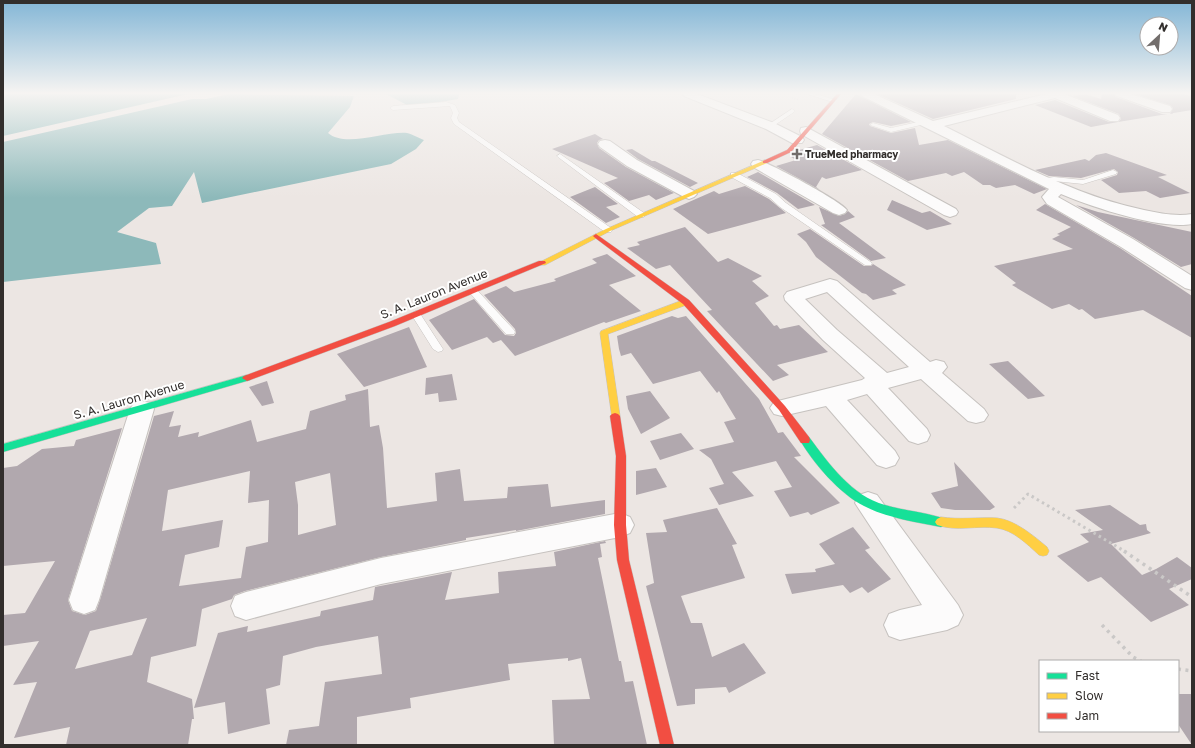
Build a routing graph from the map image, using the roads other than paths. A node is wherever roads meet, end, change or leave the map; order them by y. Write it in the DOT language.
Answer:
graph roads {
  1 [pos="464,129"];
  2 [pos="779,129"];
  3 [pos="808,129"];
  4 [pos="887,129"];
  5 [pos="898,129"];
  6 [pos="940,129"];
  7 [pos="802,136"];
  8 [pos="605,144"];
  9 [pos="560,156"];
  10 [pos="758,164"];
  11 [pos="1113,172"];
  12 [pos="734,175"];
  13 [pos="1051,185"];
  14 [pos="689,194"];
  15 [pos="839,210"];
  16 [pos="950,212"];
  17 [pos="641,215"];
  18 [pos="1189,222"];
  19 [pos="608,230"];
  20 [pos="596,236"];
  21 [pos="868,263"];
  22 [pos="1192,284"];
  23 [pos="473,291"];
  24 [pos="686,302"];
  25 [pos="416,314"];
  26 [pos="510,332"];
  27 [pos="438,350"];
  28 [pos="931,368"];
  29 [pos="877,383"];
  30 [pos="831,397"];
  31 [pos="782,408"];
  32 [pos="142,409"];
  33 [pos="976,415"];
  34 [pos="918,435"];
  35 [pos="3,448"];
  36 [pos="886,458"];
  37 [pos="868,503"];
  38 [pos="620,525"];
  39 [pos="1043,551"];
  40 [pos="84,600"];
  41 [pos="246,606"];
  42 [pos="900,626"];
  43 [pos="667,745"];
  1 -- 19 [label="lane"];
  2 -- 7 [label="street"];
  3 -- 7 [label="main road, S. A. Lauron Avenue"];
  4 -- 5 [label="lane"];
  6 -- 13 [label="street"];
  7 -- 10 [label="main road, S. A. Lauron Avenue"];
  7 -- 16 [label="street"];
  8 -- 14 [label="street"];
  9 -- 17 [label="lane"];
  10 -- 12 [label="main road, S. A. Lauron Avenue"];
  10 -- 15 [label="street"];
  11 -- 13 [label="lane"];
  12 -- 14 [label="main road, S. A. Lauron Avenue"];
  12 -- 21 [label="lane"];
  13 -- 18 [label="street"];
  13 -- 22 [label="street"];
  14 -- 17 [label="main road, S. A. Lauron Avenue"];
  17 -- 19 [label="main road, S. A. Lauron Avenue"];
  19 -- 20 [label="main road, S. A. Lauron Avenue"];
  20 -- 23 [label="main road, S. A. Lauron Avenue"];
  20 -- 24 [label="main road"];
  23 -- 25 [label="main road, S. A. Lauron Avenue"];
  23 -- 26 [label="lane"];
  24 -- 31 [label="main road"];
  24 -- 38 [label="main road"];
  25 -- 27 [label="lane"];
  25 -- 32 [label="main road, S. A. Lauron Avenue"];
  28 -- 29 [label="street"];
  28 -- 29 [label="street"];
  28 -- 33 [label="street"];
  29 -- 30 [label="street"];
  29 -- 34 [label="street"];
  30 -- 31 [label="street"];
  30 -- 36 [label="street"];
  31 -- 37 [label="main road"];
  32 -- 35 [label="main road, S. A. Lauron Avenue"];
  32 -- 40 [label="street"];
  37 -- 39 [label="main road"];
  37 -- 42 [label="street"];
  38 -- 41 [label="street"];
  38 -- 43 [label="main road"];
}
